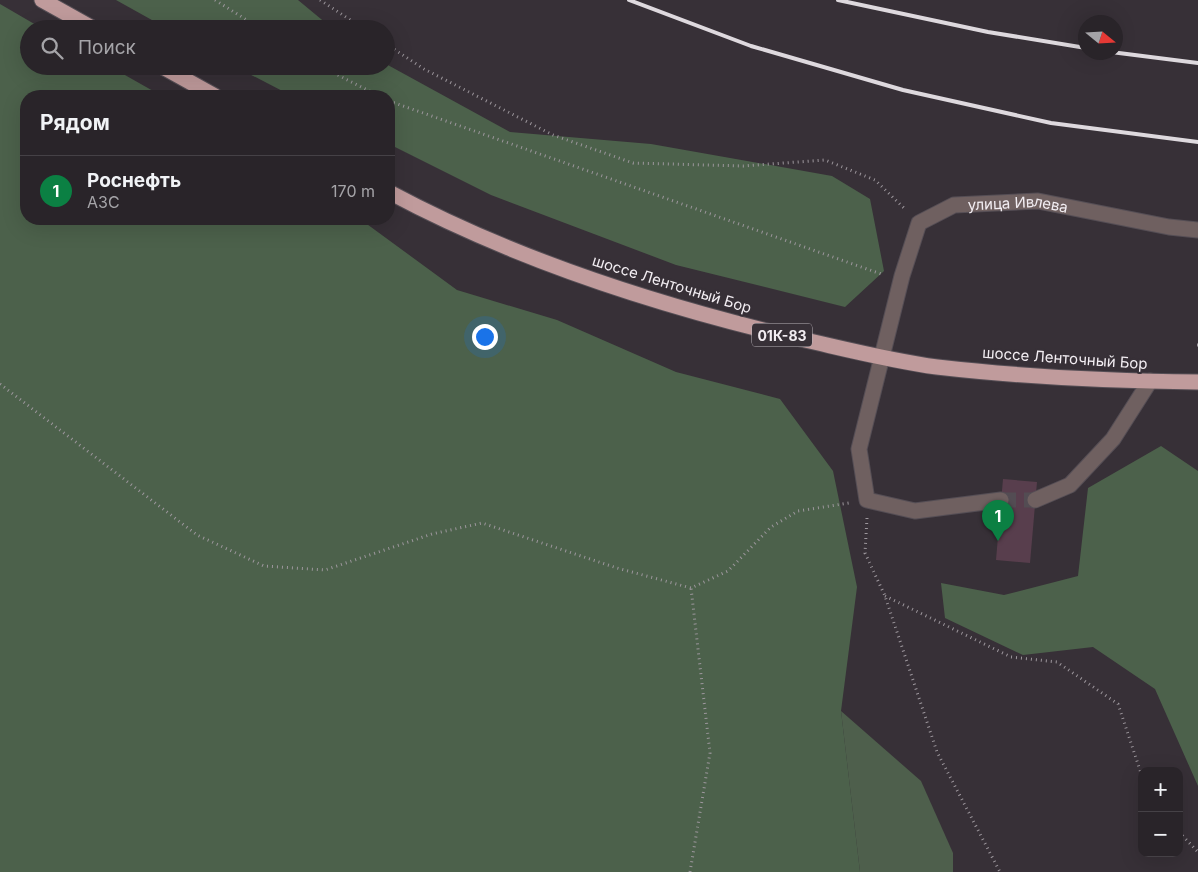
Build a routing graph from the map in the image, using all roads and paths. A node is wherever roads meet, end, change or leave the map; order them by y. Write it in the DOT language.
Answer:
graph roads {
  1 [pos="42,0"];
  2 [pos="215,0"];
  3 [pos="320,0"];
  4 [pos="78,20"];
  5 [pos="246,20"];
  6 [pos="350,20"];
  7 [pos="395,50"];
  8 [pos="177,75"];
  9 [pos="338,75"];
  10 [pos="204,90"];
  11 [pos="367,90"];
  12 [pos="395,103"];
  13 [pos="395,195"];
  14 [pos="920,223"];
  15 [pos="1198,230"];
  16 [pos="889,277"];
  17 [pos="883,358"];
  18 [pos="1150,381"];
  19 [pos="1198,382"];
  20 [pos="0,384"];
  21 [pos="867,500"];
  22 [pos="1001,500"];
  23 [pos="1035,500"];
  24 [pos="691,588"];
  25 [pos="885,596"];
  26 [pos="1139,767"];
  27 [pos="1183,836"];
  28 [pos="1198,852"];
  29 [pos="690,872"];
  30 [pos="1000,872"];
  1 -- 4 [label="highway"];
  2 -- 5 [label="path"];
  3 -- 6 [label="path"];
  7 -- 14 [label="path"];
  8 -- 10 [label="highway"];
  9 -- 11 [label="path"];
  12 -- 16 [label="path"];
  13 -- 17 [label="highway, шоссе Ленточный Бор / 01К-83"];
  14 -- 15 [label="street, улица Ивлева"];
  14 -- 17 [label="street"];
  17 -- 18 [label="highway, шоссе Ленточный Бор / 01К-83"];
  17 -- 21 [label="street"];
  18 -- 19 [label="highway, шоссе Ленточный Бор / 01К-83"];
  18 -- 23 [label="street"];
  20 -- 24 [label="path"];
  21 -- 22 [label="street"];
  21 -- 24 [label="path"];
  21 -- 25 [label="path"];
  24 -- 29 [label="path"];
  25 -- 26 [label="path"];
  25 -- 30 [label="path"];
  27 -- 28 [label="path"];
}
